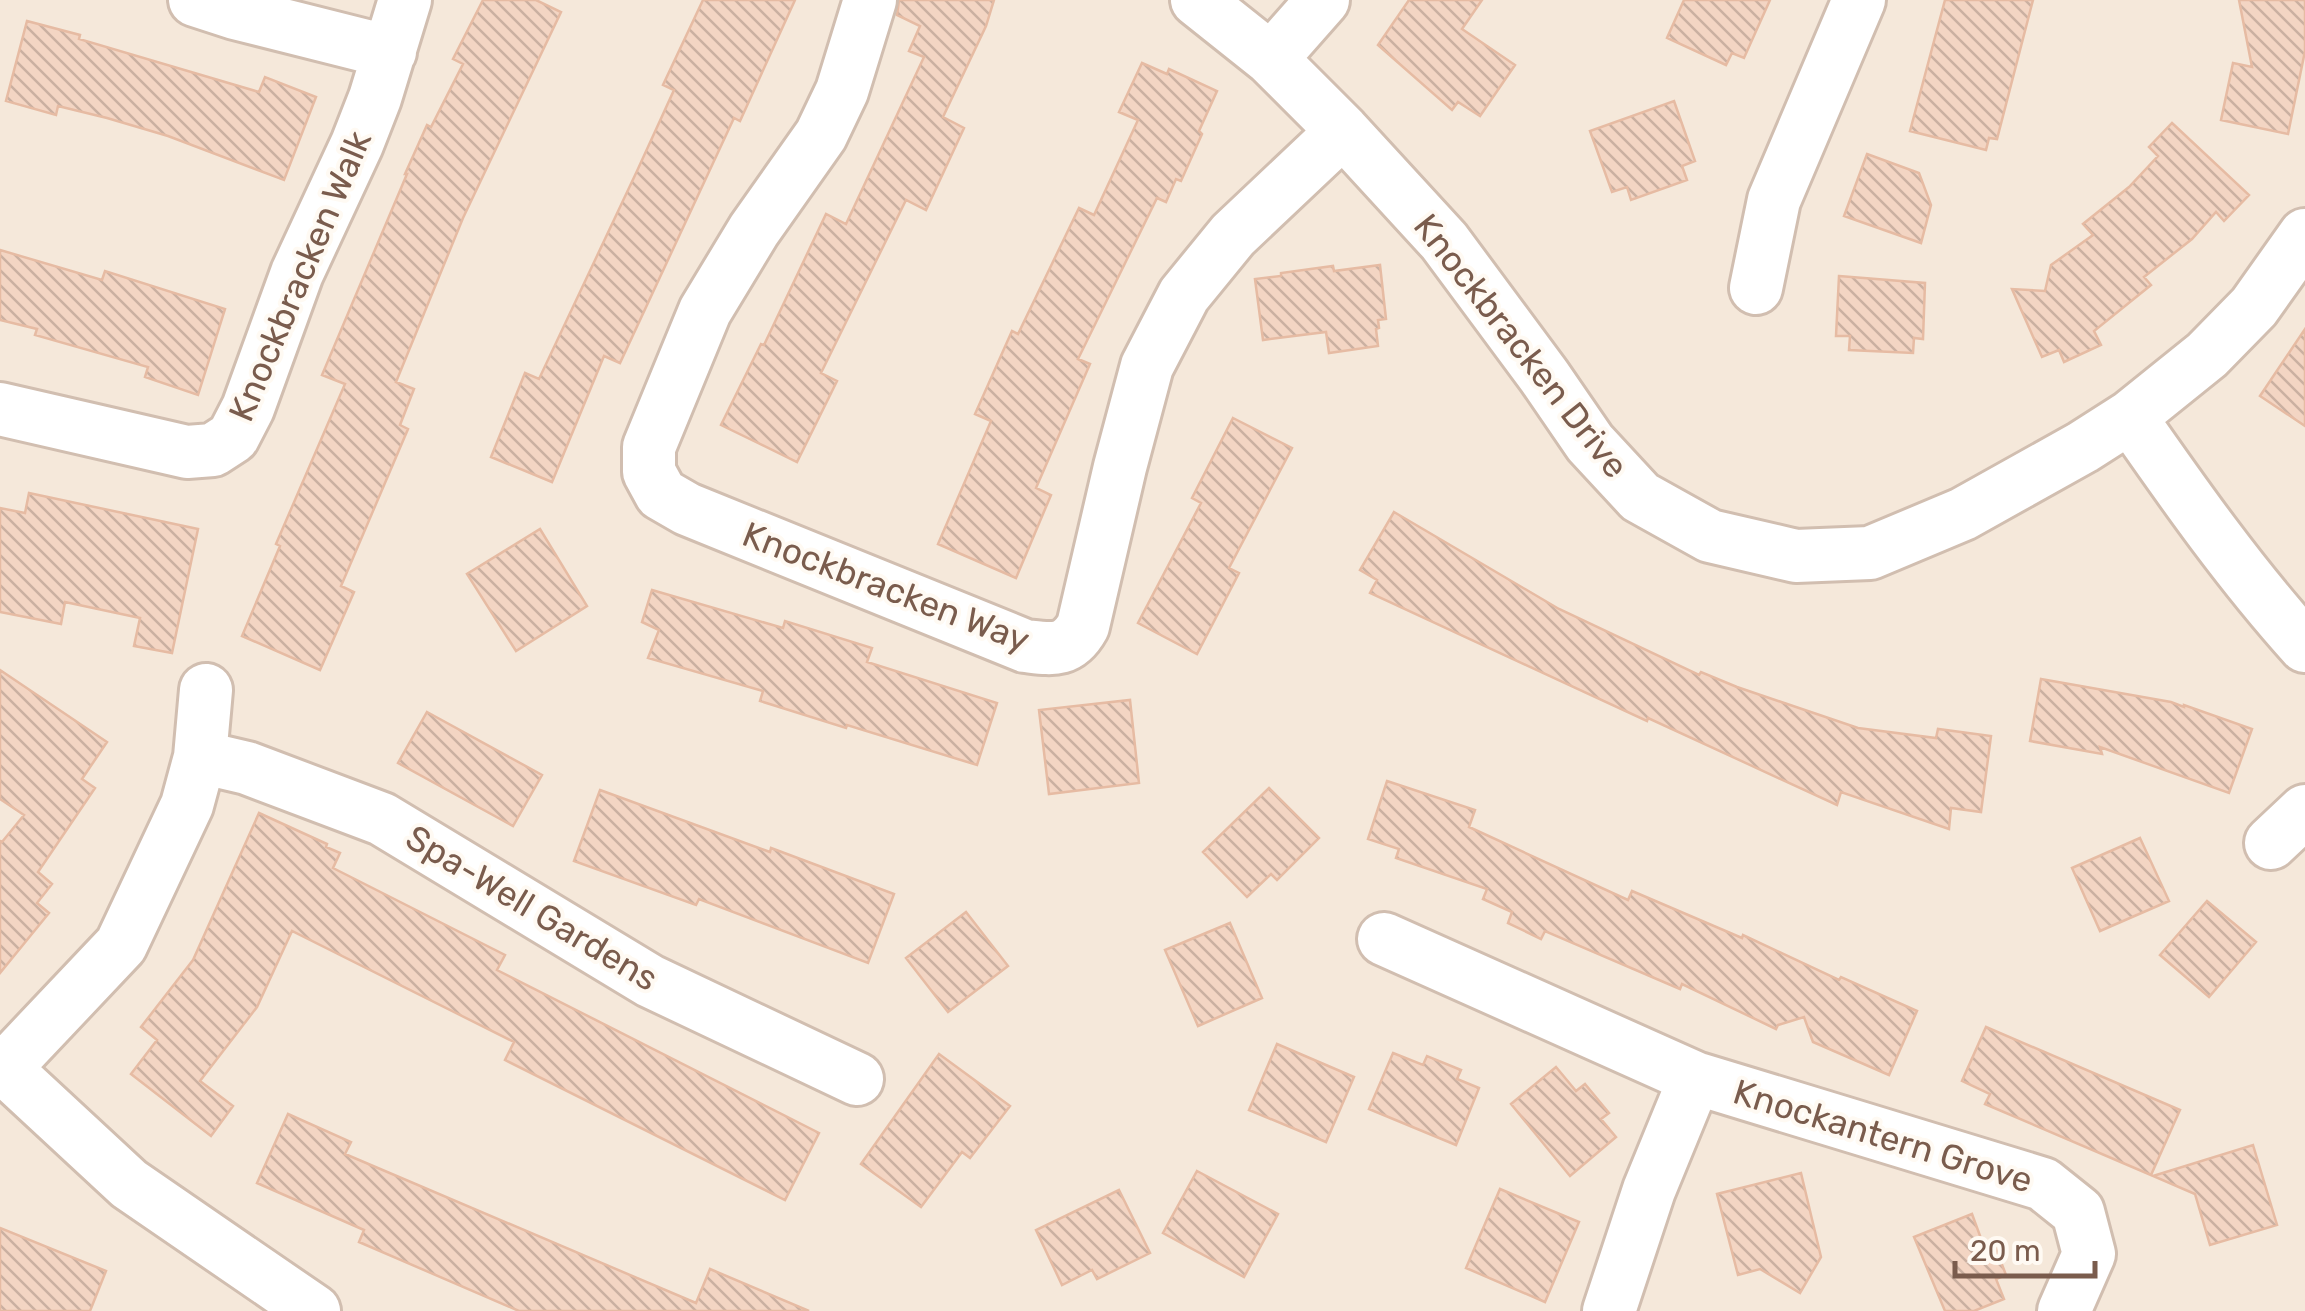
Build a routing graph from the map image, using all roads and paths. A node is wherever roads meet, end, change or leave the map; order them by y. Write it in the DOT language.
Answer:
graph roads {
  1 [pos="196,0"];
  2 [pos="404,0"];
  3 [pos="870,0"];
  4 [pos="1196,0"];
  5 [pos="1323,0"];
  6 [pos="1859,0"];
  7 [pos="390,52"];
  8 [pos="1271,58"];
  9 [pos="1343,131"];
  10 [pos="2305,235"];
  11 [pos="1756,288"];
  12 [pos="0,409"];
  13 [pos="2130,417"];
  14 [pos="2305,646"];
  15 [pos="206,690"];
  16 [pos="200,756"];
  17 [pos="1384,938"];
  18 [pos="2,1071"];
  19 [pos="1695,1078"];
  20 [pos="857,1079"];
  21 [pos="314,1311"];
  22 [pos="1609,1311"];
  23 [pos="2064,1311"];
  1 -- 7 [label="street"];
  2 -- 7 [label="street, Knockbracken Walk"];
  3 -- 9 [label="street, Knockbracken Way"];
  4 -- 8 [label="street, Knockbracken Drive"];
  5 -- 8 [label="street"];
  6 -- 11 [label="street"];
  7 -- 12 [label="street, Knockbracken Walk"];
  8 -- 9 [label="street, Knockbracken Drive"];
  9 -- 13 [label="street, Knockbracken Drive"];
  10 -- 13 [label="street, Knockbracken Drive"];
  13 -- 14 [label="street"];
  15 -- 16 [label="street"];
  16 -- 18 [label="street"];
  16 -- 20 [label="street, Spa-Well Gardens"];
  17 -- 19 [label="street, Knockantern Grove"];
  18 -- 21 [label="street"];
  19 -- 22 [label="street, Knockantern Grove"];
  19 -- 23 [label="street, Knockantern Grove"];
}
